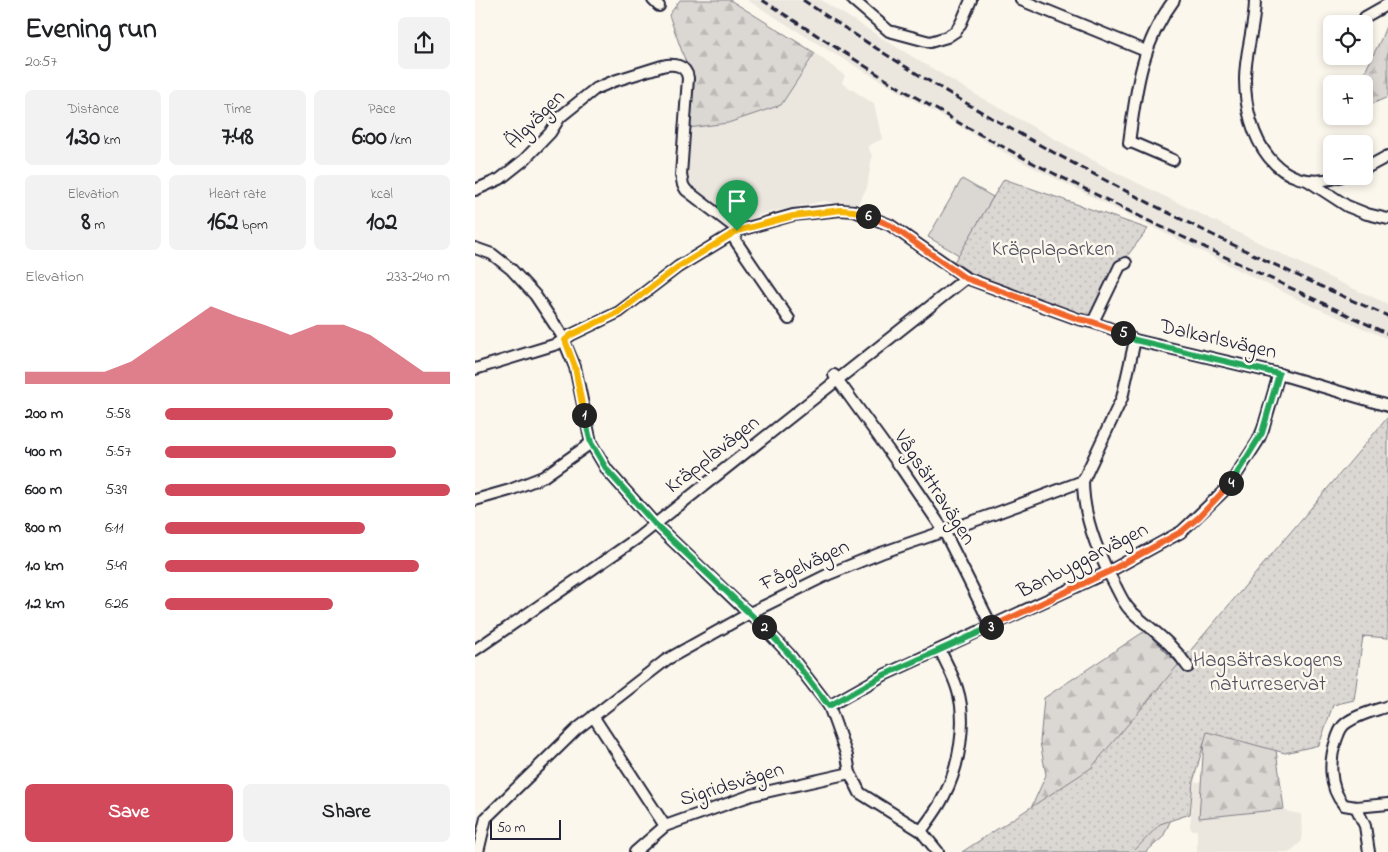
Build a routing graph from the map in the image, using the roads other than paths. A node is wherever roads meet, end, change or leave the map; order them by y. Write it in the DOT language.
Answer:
graph roads {
  1 [pos="853,0"];
  2 [pos="971,0"];
  3 [pos="1021,0"];
  4 [pos="1174,0"];
  5 [pos="1255,0"];
  6 [pos="1388,4"];
  7 [pos="1369,15"];
  8 [pos="1146,51"];
  9 [pos="1388,156"];
  10 [pos="1173,160"];
  11 [pos="1373,164"];
  12 [pos="1323,179"];
  13 [pos="1307,180"];
  14 [pos="475,190"];
  15 [pos="1388,219"];
  16 [pos="737,231"];
  17 [pos="475,248"];
  18 [pos="1126,263"];
  19 [pos="965,278"];
  20 [pos="789,319"];
  21 [pos="1093,322"];
  22 [pos="565,340"];
  23 [pos="1135,340"];
  24 [pos="475,369"];
  25 [pos="1279,374"];
  26 [pos="836,378"];
  27 [pos="1388,406"];
  28 [pos="591,443"];
  29 [pos="1083,481"];
  30 [pos="475,500"];
  31 [pos="655,524"];
  32 [pos="944,531"];
  33 [pos="1108,572"];
  34 [pos="750,613"];
  35 [pos="992,627"];
  36 [pos="475,650"];
  37 [pos="940,650"];
  38 [pos="1188,667"];
  39 [pos="829,706"];
  40 [pos="1388,706"];
  41 [pos="593,716"];
  42 [pos="850,773"];
  43 [pos="1388,804"];
  44 [pos="1356,807"];
  45 [pos="486,818"];
  46 [pos="475,821"];
  47 [pos="665,826"];
  48 [pos="921,831"];
  49 [pos="935,848"];
  50 [pos="478,852"];
  51 [pos="635,852"];
  52 [pos="1369,852"];
  1 -- 2 [label="street"];
  3 -- 8 [label="street"];
  4 -- 8 [label="street"];
  5 -- 13 [label="street"];
  6 -- 7 [label="street"];
  8 -- 10 [label="street"];
  9 -- 11 [label="street"];
  12 -- 13 [label="street"];
  13 -- 15 [label="street"];
  14 -- 16 [label="street, Älgvägen"];
  16 -- 19 [label="street, Dalkarlsvägen"];
  16 -- 20 [label="street"];
  16 -- 22 [label="street, Dalkarlsvägen"];
  17 -- 22 [label="street"];
  18 -- 21 [label="street"];
  19 -- 21 [label="street, Dalkarlsvägen"];
  19 -- 26 [label="street, Kräpplavägen"];
  21 -- 23 [label="street, Dalkarlsvägen"];
  22 -- 24 [label="street, Dalkarlsvägen"];
  22 -- 28 [label="street"];
  23 -- 25 [label="street, Dalkarlsvägen"];
  23 -- 29 [label="street"];
  25 -- 27 [label="street, Dalkarlsvägen"];
  25 -- 33 [label="street, Banbyggarvägen"];
  26 -- 31 [label="street, Kräpplavägen"];
  26 -- 32 [label="street, Vågsättravägen"];
  28 -- 30 [label="street"];
  28 -- 31 [label="street"];
  29 -- 32 [label="street, Fågelvägen"];
  29 -- 33 [label="street"];
  31 -- 34 [label="street"];
  31 -- 36 [label="street, Kräpplavägen"];
  32 -- 34 [label="street, Fågelvägen"];
  32 -- 35 [label="street, Vågsättravägen"];
  33 -- 35 [label="street, Banbyggarvägen"];
  33 -- 38 [label="street"];
  34 -- 39 [label="street"];
  34 -- 41 [label="street, Fågelvägen"];
  35 -- 37 [label="street, Banbyggarvägen"];
  37 -- 39 [label="street, Banbyggarvägen"];
  37 -- 48 [label="street"];
  39 -- 42 [label="street"];
  40 -- 44 [label="street"];
  41 -- 45 [label="street, Fågelvägen"];
  41 -- 47 [label="street"];
  42 -- 47 [label="street, Sigridsvägen"];
  42 -- 48 [label="street"];
  43 -- 44 [label="street"];
  44 -- 52 [label="street"];
  45 -- 46 [label="street"];
  45 -- 50 [label="street"];
  47 -- 51 [label="street, Sigridsvägen"];
  48 -- 49 [label="street"];
}
